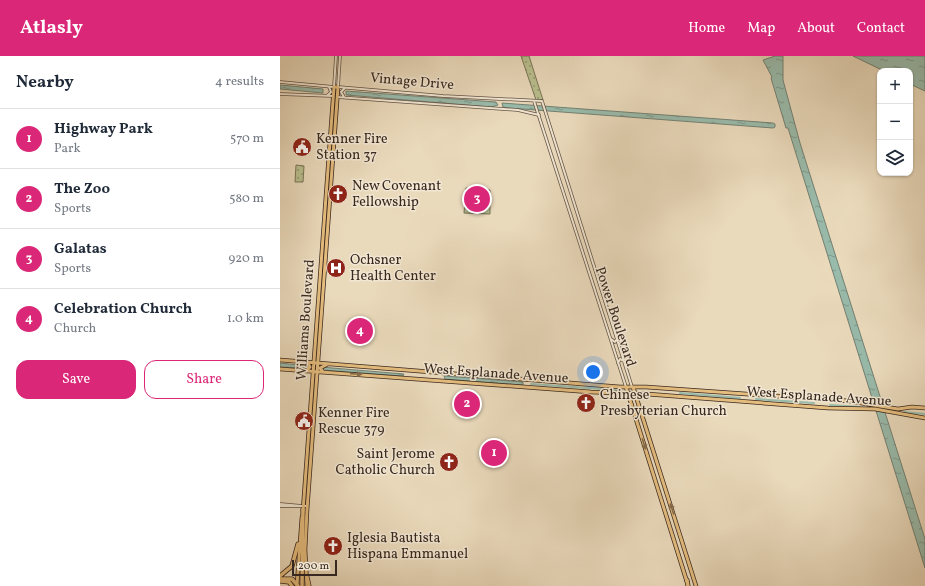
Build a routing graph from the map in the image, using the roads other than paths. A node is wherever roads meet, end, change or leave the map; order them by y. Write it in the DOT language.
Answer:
graph roads {
  1 [pos="336,56"];
  2 [pos="340,56"];
  3 [pos="280,82"];
  4 [pos="326,86"];
  5 [pos="336,87"];
  6 [pos="346,88"];
  7 [pos="280,94"];
  8 [pos="326,96"];
  9 [pos="335,97"];
  10 [pos="345,97"];
  11 [pos="535,102"];
  12 [pos="542,103"];
  13 [pos="539,115"];
  14 [pos="332,133"];
  15 [pos="552,133"];
  16 [pos="546,134"];
  17 [pos="332,142"];
  18 [pos="562,163"];
  19 [pos="555,164"];
  20 [pos="325,205"];
  21 [pos="582,227"];
  22 [pos="576,229"];
  23 [pos="323,231"];
  24 [pos="327,231"];
  25 [pos="580,243"];
  26 [pos="587,243"];
  27 [pos="326,248"];
  28 [pos="318,307"];
  29 [pos="317,320"];
  30 [pos="321,322"];
  31 [pos="320,336"];
  32 [pos="610,336"];
  33 [pos="618,339"];
  34 [pos="280,360"];
  35 [pos="307,362"];
  36 [pos="625,362"];
  37 [pos="314,363"];
  38 [pos="318,363"];
  39 [pos="618,363"];
  40 [pos="334,365"];
  41 [pos="280,369"];
  42 [pos="306,371"];
  43 [pos="313,371"];
  44 [pos="317,372"];
  45 [pos="324,372"];
  46 [pos="426,373"];
  47 [pos="438,374"];
  48 [pos="413,379"];
  49 [pos="431,380"];
  50 [pos="522,380"];
  51 [pos="533,380"];
  52 [pos="522,387"];
  53 [pos="620,387"];
  54 [pos="626,387"];
  55 [pos="633,387"];
  56 [pos="533,388"];
  57 [pos="674,389"];
  58 [pos="619,394"];
  59 [pos="628,394"];
  60 [pos="635,394"];
  61 [pos="743,394"];
  62 [pos="755,395"];
  63 [pos="670,396"];
  64 [pos="817,399"];
  65 [pos="828,400"];
  66 [pos="739,402"];
  67 [pos="752,403"];
  68 [pos="815,408"];
  69 [pos="828,408"];
  70 [pos="906,408"];
  71 [pos="925,408"];
  72 [pos="886,409"];
  73 [pos="902,415"];
  74 [pos="312,416"];
  75 [pos="642,416"];
  76 [pos="635,417"];
  77 [pos="925,418"];
  78 [pos="639,428"];
  79 [pos="647,433"];
  80 [pos="652,471"];
  81 [pos="663,482"];
  82 [pos="280,505"];
  83 [pos="304,507"];
  84 [pos="669,522"];
  85 [pos="676,522"];
  86 [pos="673,535"];
  87 [pos="681,537"];
  88 [pos="298,544"];
  89 [pos="678,550"];
  90 [pos="686,552"];
  91 [pos="681,562"];
  92 [pos="689,563"];
  93 [pos="307,577"];
  94 [pos="280,579"];
  95 [pos="687,580"];
  96 [pos="297,585"];
  97 [pos="292,586"];
  98 [pos="302,586"];
  99 [pos="308,586"];
  100 [pos="692,586"];
  1 -- 5 [label="street, Williams Boulevard"];
  2 -- 5 [label="street, Williams Boulevard"];
  3 -- 4 [label="street, Vintage Drive"];
  4 -- 5 [label="street, Vintage Drive"];
  4 -- 8 [label="street"];
  5 -- 6 [label="street, Vintage Drive"];
  5 -- 9 [label="main road, Williams Boulevard"];
  6 -- 10 [label="street"];
  6 -- 11 [label="street, Vintage Drive"];
  7 -- 8 [label="street, Vintage Drive"];
  8 -- 9 [label="street, Vintage Drive"];
  9 -- 10 [label="street, Vintage Drive"];
  9 -- 14 [label="main road, Williams Boulevard"];
  9 -- 14 [label="main road, Williams Boulevard"];
  10 -- 13 [label="street, Vintage Drive"];
  11 -- 12 [label="street, Vintage Drive"];
  11 -- 13 [label="street, Power Boulevard"];
  12 -- 15 [label="street, Power Boulevard"];
  13 -- 16 [label="street, Power Boulevard"];
  14 -- 17 [label="main road, Williams Boulevard"];
  15 -- 16 [label="street"];
  15 -- 18 [label="street, Power Boulevard"];
  16 -- 19 [label="street, Power Boulevard"];
  17 -- 20 [label="main road, Williams Boulevard"];
  17 -- 24 [label="main road, Williams Boulevard"];
  18 -- 19 [label="street"];
  18 -- 21 [label="street, Power Boulevard"];
  19 -- 22 [label="street, Power Boulevard"];
  20 -- 23 [label="main road, Williams Boulevard"];
  20 -- 24 [label="main road"];
  21 -- 22 [label="street"];
  21 -- 26 [label="street, Power Boulevard"];
  22 -- 25 [label="street, Power Boulevard"];
  23 -- 27 [label="main road"];
  23 -- 28 [label="main road, Williams Boulevard"];
  24 -- 27 [label="main road, Williams Boulevard"];
  25 -- 26 [label="street"];
  25 -- 32 [label="street, Power Boulevard"];
  26 -- 33 [label="street, Power Boulevard"];
  27 -- 30 [label="main road, Williams Boulevard"];
  28 -- 29 [label="main road, Williams Boulevard"];
  28 -- 30 [label="main road"];
  29 -- 31 [label="main road"];
  29 -- 37 [label="main road, Williams Boulevard"];
  30 -- 31 [label="main road, Williams Boulevard"];
  31 -- 38 [label="main road, Williams Boulevard"];
  32 -- 33 [label="street"];
  32 -- 39 [label="street, Power Boulevard"];
  33 -- 36 [label="street, Power Boulevard"];
  34 -- 35 [label="main road, West Esplanade Avenue"];
  35 -- 37 [label="main road, West Esplanade Avenue"];
  35 -- 42 [label="main road"];
  36 -- 39 [label="street"];
  36 -- 55 [label="street, Power Boulevard"];
  37 -- 38 [label="main road, West Esplanade Avenue"];
  37 -- 43 [label="main road, Williams Boulevard"];
  38 -- 40 [label="main road, West Esplanade Avenue"];
  38 -- 44 [label="main road, Williams Boulevard"];
  39 -- 54 [label="street, Power Boulevard"];
  40 -- 45 [label="main road"];
  40 -- 46 [label="main road, West Esplanade Avenue"];
  41 -- 42 [label="main road, West Esplanade Avenue"];
  42 -- 43 [label="main road, West Esplanade Avenue"];
  43 -- 44 [label="main road, West Esplanade Avenue"];
  43 -- 74 [label="main road, Williams Boulevard"];
  44 -- 45 [label="main road, West Esplanade Avenue"];
  44 -- 74 [label="main road, Williams Boulevard"];
  45 -- 48 [label="main road, West Esplanade Avenue, one-way"];
  46 -- 47 [label="main road, West Esplanade Avenue"];
  46 -- 48 [label="main road"];
  47 -- 49 [label="main road"];
  47 -- 50 [label="main road, West Esplanade Avenue"];
  48 -- 49 [label="main road, West Esplanade Avenue"];
  49 -- 52 [label="main road, West Esplanade Avenue"];
  50 -- 51 [label="main road, West Esplanade Avenue"];
  50 -- 52 [label="main road"];
  51 -- 53 [label="main road, West Esplanade Avenue"];
  51 -- 56 [label="main road"];
  52 -- 56 [label="main road, West Esplanade Avenue"];
  53 -- 54 [label="main road, West Esplanade Avenue"];
  53 -- 58 [label="main road"];
  54 -- 55 [label="main road, West Esplanade Avenue"];
  54 -- 59 [label="main road, Power Boulevard"];
  55 -- 57 [label="main road, West Esplanade Avenue"];
  55 -- 59 [label="main road"];
  55 -- 60 [label="main road, Power Boulevard"];
  56 -- 58 [label="main road, West Esplanade Avenue"];
  57 -- 61 [label="main road, West Esplanade Avenue"];
  57 -- 63 [label="main road"];
  58 -- 59 [label="main road, West Esplanade Avenue"];
  59 -- 60 [label="main road, West Esplanade Avenue"];
  59 -- 76 [label="main road, Power Boulevard"];
  60 -- 63 [label="main road, West Esplanade Avenue"];
  60 -- 75 [label="main road, Power Boulevard"];
  61 -- 62 [label="main road, West Esplanade Avenue"];
  61 -- 66 [label="main road"];
  62 -- 64 [label="main road, West Esplanade Avenue"];
  62 -- 67 [label="main road"];
  63 -- 66 [label="main road, West Esplanade Avenue"];
  64 -- 65 [label="main road, West Esplanade Avenue"];
  64 -- 68 [label="main road"];
  65 -- 69 [label="main road"];
  65 -- 72 [label="main road, West Esplanade Avenue"];
  66 -- 67 [label="main road, West Esplanade Avenue"];
  67 -- 68 [label="main road, West Esplanade Avenue"];
  68 -- 69 [label="main road, West Esplanade Avenue"];
  69 -- 72 [label="main road, West Esplanade Avenue"];
  70 -- 71 [label="main road, West Esplanade Avenue"];
  70 -- 72 [label="main road, West Esplanade Avenue"];
  70 -- 73 [label="main road"];
  72 -- 73 [label="main road, West Esplanade Avenue"];
  73 -- 77 [label="main road, West Esplanade Avenue"];
  74 -- 83 [label="main road, Williams Boulevard"];
  74 -- 83 [label="main road, Williams Boulevard"];
  75 -- 76 [label="main road"];
  75 -- 79 [label="main road, Power Boulevard"];
  76 -- 78 [label="main road, Power Boulevard"];
  78 -- 79 [label="main road"];
  78 -- 80 [label="main road, Power Boulevard, one-way"];
  79 -- 81 [label="main road, Power Boulevard"];
  80 -- 81 [label="main road"];
  80 -- 84 [label="main road, Power Boulevard"];
  85 -- 81 [label="main road, Power Boulevard, one-way"];
  82 -- 83 [label="street"];
  83 -- 88 [label="main road, Williams Boulevard"];
  83 -- 93 [label="main road, Williams Boulevard"];
  83 -- 98 [label="highway"];
  84 -- 85 [label="main road"];
  84 -- 86 [label="main road, Power Boulevard"];
  85 -- 87 [label="main road, Power Boulevard"];
  86 -- 87 [label="main road"];
  86 -- 89 [label="main road, Power Boulevard"];
  87 -- 90 [label="main road, Power Boulevard"];
  88 -- 94 [label="highway"];
  88 -- 96 [label="main road, Williams Boulevard"];
  89 -- 90 [label="main road"];
  89 -- 91 [label="main road, Power Boulevard"];
  90 -- 92 [label="main road, Power Boulevard"];
  91 -- 92 [label="main road"];
  91 -- 95 [label="main road, Power Boulevard"];
  92 -- 100 [label="main road, Power Boulevard"];
  93 -- 99 [label="highway"];
  94 -- 96 [label="highway"];
  94 -- 97 [label="highway"];
  95 -- 100 [label="highway"];
}
